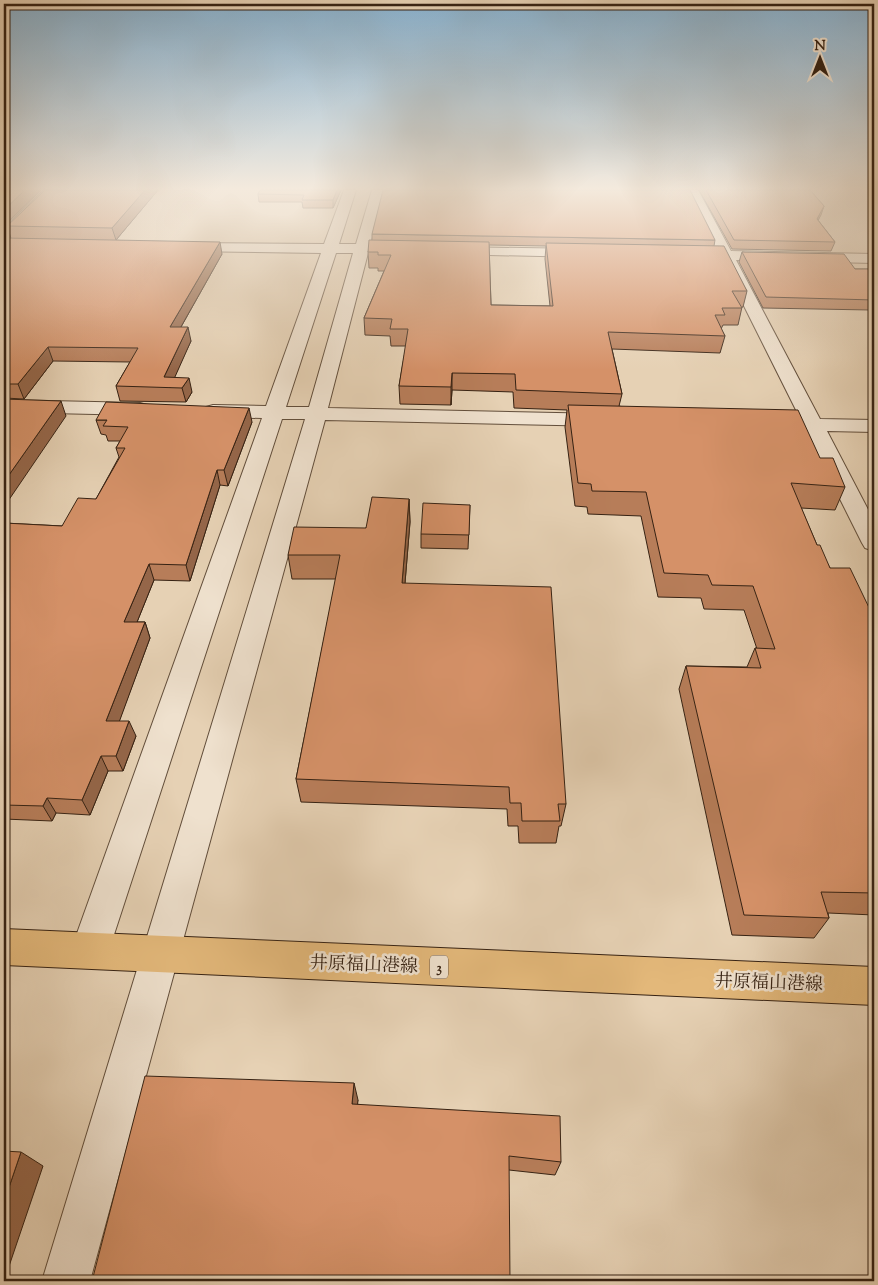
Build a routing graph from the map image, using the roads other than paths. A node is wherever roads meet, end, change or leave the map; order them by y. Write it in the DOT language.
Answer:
graph roads {
  1 [pos="360,249"];
  2 [pos="330,250"];
  3 [pos="440,250"];
  4 [pos="723,250"];
  5 [pos="598,253"];
  6 [pos="677,255"];
  7 [pos="726,256"];
  8 [pos="874,258"];
  9 [pos="4,406"];
  10 [pos="164,410"];
  11 [pos="194,410"];
  12 [pos="274,412"];
  13 [pos="317,413"];
  14 [pos="625,420"];
  15 [pos="745,424"];
  16 [pos="814,425"];
  17 [pos="874,426"];
  18 [pos="874,542"];
  19 [pos="4,947"];
  20 [pos="90,950"];
  21 [pos="160,956"];
  22 [pos="874,986"];
  23 [pos="66,1281"];
  1 -- 13 [label="street"];
  2 -- 12 [label="street"];
  3 -- 5 [label="street"];
  4 -- 7 [label="street"];
  6 -- 7 [label="street"];
  7 -- 8 [label="street"];
  7 -- 16 [label="street"];
  9 -- 10 [label="street"];
  11 -- 12 [label="street"];
  12 -- 13 [label="street"];
  12 -- 20 [label="street"];
  13 -- 14 [label="street"];
  13 -- 21 [label="street"];
  15 -- 16 [label="street"];
  16 -- 17 [label="street"];
  16 -- 18 [label="street"];
  19 -- 20 [label="main road, 井原福山港線 / 3"];
  20 -- 21 [label="main road, 井原福山港線 / 3"];
  21 -- 22 [label="main road, 井原福山港線 / 3"];
  21 -- 23 [label="street"];
}
